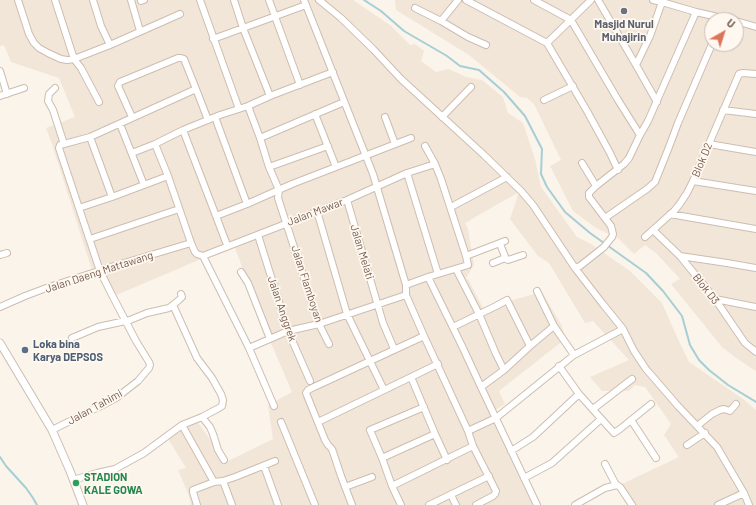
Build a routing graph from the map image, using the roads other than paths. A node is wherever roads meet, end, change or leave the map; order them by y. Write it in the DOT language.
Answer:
graph roads {
  1 [pos="18,0"];
  2 [pos="55,0"];
  3 [pos="93,0"];
  4 [pos="131,0"];
  5 [pos="200,0"];
  6 [pos="234,0"];
  7 [pos="269,0"];
  8 [pos="319,0"];
  9 [pos="458,0"];
  10 [pos="466,0"];
  11 [pos="534,0"];
  12 [pos="591,0"];
  13 [pos="598,0"];
  14 [pos="654,0"];
  15 [pos="662,2"];
  16 [pos="305,3"];
  17 [pos="415,8"];
  18 [pos="696,12"];
  19 [pos="180,14"];
  20 [pos="704,14"];
  21 [pos="275,16"];
  22 [pos="571,20"];
  23 [pos="441,21"];
  24 [pos="744,23"];
  25 [pos="756,27"];
  26 [pos="244,28"];
  27 [pos="140,31"];
  28 [pos="213,39"];
  29 [pos="547,43"];
  30 [pos="110,45"];
  31 [pos="486,45"];
  32 [pos="709,52"];
  33 [pos="74,59"];
  34 [pos="636,65"];
  35 [pos="0,72"];
  36 [pos="333,72"];
  37 [pos="756,74"];
  38 [pos="300,85"];
  39 [pos="573,86"];
  40 [pos="470,87"];
  41 [pos="24,88"];
  42 [pos="55,88"];
  43 [pos="196,89"];
  44 [pos="3,95"];
  45 [pos="270,96"];
  46 [pos="544,100"];
  47 [pos="99,102"];
  48 [pos="344,102"];
  49 [pos="657,102"];
  50 [pos="248,106"];
  51 [pos="239,109"];
  52 [pos="723,110"];
  53 [pos="315,114"];
  54 [pos="756,114"];
  55 [pos="132,117"];
  56 [pos="215,117"];
  57 [pos="385,117"];
  58 [pos="442,117"];
  59 [pos="208,120"];
  60 [pos="120,124"];
  61 [pos="182,130"];
  62 [pos="640,135"];
  63 [pos="90,137"];
  64 [pos="260,138"];
  65 [pos="411,138"];
  66 [pos="64,144"];
  67 [pos="155,144"];
  68 [pos="395,144"];
  69 [pos="708,144"];
  70 [pos="328,146"];
  71 [pos="425,146"];
  72 [pos="756,152"];
  73 [pos="132,153"];
  74 [pos="366,156"];
  75 [pos="582,163"];
  76 [pos="435,164"];
  77 [pos="269,167"];
  78 [pos="336,167"];
  79 [pos="618,170"];
  80 [pos="407,173"];
  81 [pos="168,176"];
  82 [pos="507,177"];
  83 [pos="693,181"];
  84 [pos="144,186"];
  85 [pos="596,186"];
  86 [pos="377,187"];
  87 [pos="278,190"];
  88 [pos="756,191"];
  89 [pos="112,197"];
  90 [pos="346,200"];
  91 [pos="247,204"];
  92 [pos="79,208"];
  93 [pos="450,208"];
  94 [pos="179,209"];
  95 [pos="317,211"];
  96 [pos="670,214"];
  97 [pos="216,216"];
  98 [pos="605,218"];
  99 [pos="287,223"];
  100 [pos="653,230"];
  101 [pos="756,230"];
  102 [pos="258,235"];
  103 [pos="645,237"];
  104 [pos="90,239"];
  105 [pos="191,243"];
  106 [pos="227,245"];
  107 [pos="7,253"];
  108 [pos="0,255"];
  109 [pos="523,255"];
  110 [pos="203,256"];
  111 [pos="466,256"];
  112 [pos="680,256"];
  113 [pos="505,258"];
  114 [pos="493,263"];
  115 [pos="575,268"];
  116 [pos="756,268"];
  117 [pos="100,270"];
  118 [pos="456,270"];
  119 [pos="241,272"];
  120 [pos="438,274"];
  121 [pos="428,277"];
  122 [pos="406,285"];
  123 [pos="537,291"];
  124 [pos="181,294"];
  125 [pos="406,295"];
  126 [pos="715,299"];
  127 [pos="377,304"];
  128 [pos="173,305"];
  129 [pos="0,307"];
  130 [pos="756,307"];
  131 [pos="346,314"];
  132 [pos="479,314"];
  133 [pos="126,321"];
  134 [pos="319,324"];
  135 [pos="554,326"];
  136 [pos="453,327"];
  137 [pos="623,328"];
  138 [pos="288,331"];
  139 [pos="424,336"];
  140 [pos="72,338"];
  141 [pos="270,339"];
  142 [pos="0,343"];
  143 [pos="745,343"];
  144 [pos="329,344"];
  145 [pos="756,345"];
  146 [pos="530,346"];
  147 [pos="249,348"];
  148 [pos="394,349"];
  149 [pos="756,352"];
  150 [pos="574,355"];
  151 [pos="369,361"];
  152 [pos="438,364"];
  153 [pos="559,366"];
  154 [pos="504,370"];
  155 [pos="410,377"];
  156 [pos="632,379"];
  157 [pos="310,381"];
  158 [pos="481,387"];
  159 [pos="384,390"];
  160 [pos="579,394"];
  161 [pos="651,404"];
  162 [pos="736,404"];
  163 [pos="274,406"];
  164 [pos="424,407"];
  165 [pos="593,409"];
  166 [pos="202,417"];
  167 [pos="496,418"];
  168 [pos="601,419"];
  169 [pos="631,420"];
  170 [pos="281,422"];
  171 [pos="318,422"];
  172 [pos="182,425"];
  173 [pos="697,426"];
  174 [pos="52,430"];
  175 [pos="468,431"];
  176 [pos="705,433"];
  177 [pos="435,434"];
  178 [pos="687,445"];
  179 [pos="474,446"];
  180 [pos="511,451"];
  181 [pos="382,458"];
  182 [pos="656,458"];
  183 [pos="224,460"];
  184 [pos="447,460"];
  185 [pos="276,461"];
  186 [pos="605,464"];
  187 [pos="264,466"];
  188 [pos="489,476"];
  189 [pos="372,477"];
  190 [pos="524,478"];
  191 [pos="73,480"];
  192 [pos="223,481"];
  193 [pos="214,482"];
  194 [pos="616,485"];
  195 [pos="392,486"];
  196 [pos="345,487"];
  197 [pos="744,493"];
  198 [pos="450,494"];
  199 [pos="83,505"];
  200 [pos="197,505"];
  201 [pos="232,505"];
  202 [pos="278,505"];
  203 [pos="315,505"];
  204 [pos="352,505"];
  205 [pos="401,505"];
  206 [pos="429,505"];
  207 [pos="456,505"];
  208 [pos="476,505"];
  209 [pos="537,505"];
  210 [pos="575,505"];
  211 [pos="632,505"];
  212 [pos="718,505"];
  213 [pos="749,505"];
  1 -- 33 [label="street"];
  2 -- 33 [label="street"];
  3 -- 30 [label="street"];
  4 -- 27 [label="street"];
  5 -- 28 [label="street"];
  6 -- 26 [label="street"];
  7 -- 21 [label="street"];
  8 -- 58 [label="street"];
  9 -- 23 [label="street"];
  10 -- 29 [label="street"];
  11 -- 22 [label="street"];
  12 -- 22 [label="street"];
  13 -- 34 [label="street"];
  14 -- 15 [label="street"];
  15 -- 18 [label="street"];
  15 -- 34 [label="street"];
  16 -- 21 [label="street"];
  16 -- 36 [label="street"];
  17 -- 23 [label="street"];
  18 -- 20 [label="street"];
  18 -- 49 [label="street"];
  19 -- 27 [label="street"];
  21 -- 26 [label="street"];
  21 -- 38 [label="street"];
  22 -- 29 [label="street"];
  22 -- 62 [label="street"];
  23 -- 31 [label="street"];
  24 -- 25 [label="street"];
  26 -- 28 [label="street"];
  26 -- 45 [label="street"];
  27 -- 30 [label="street"];
  28 -- 51 [label="street"];
  29 -- 39 [label="street"];
  30 -- 33 [label="street"];
  32 -- 98 [label="street"];
  33 -- 47 [label="street"];
  34 -- 49 [label="street"];
  35 -- 44 [label="street"];
  36 -- 38 [label="street"];
  36 -- 48 [label="street"];
  37 -- 52 [label="street, Blok D2"];
  38 -- 45 [label="street"];
  39 -- 46 [label="street"];
  39 -- 79 [label="street"];
  40 -- 58 [label="street"];
  41 -- 44 [label="street"];
  42 -- 66 [label="street"];
  43 -- 55 [label="street"];
  43 -- 55 [label="street"];
  43 -- 59 [label="street"];
  45 -- 50 [label="street"];
  48 -- 53 [label="street"];
  48 -- 74 [label="street"];
  49 -- 62 [label="street"];
  50 -- 51 [label="street"];
  50 -- 64 [label="street, Jalan Flamboyan"];
  51 -- 56 [label="street"];
  52 -- 54 [label="street"];
  52 -- 69 [label="street, Blok D2"];
  53 -- 64 [label="street"];
  53 -- 70 [label="street"];
  55 -- 60 [label="street"];
  56 -- 59 [label="street"];
  56 -- 91 [label="street"];
  57 -- 68 [label="street"];
  58 -- 82 [label="street"];
  59 -- 61 [label="street"];
  60 -- 63 [label="street"];
  60 -- 73 [label="street"];
  61 -- 67 [label="street"];
  61 -- 97 [label="street"];
  62 -- 79 [label="street"];
  63 -- 66 [label="street"];
  63 -- 89 [label="street"];
  64 -- 77 [label="street, Jalan Flamboyan"];
  65 -- 68 [label="street"];
  66 -- 92 [label="street, Jalan Tahimi"];
  67 -- 73 [label="street"];
  67 -- 81 [label="street"];
  68 -- 74 [label="street"];
  69 -- 72 [label="street"];
  69 -- 83 [label="street, Blok D2"];
  70 -- 77 [label="street"];
  70 -- 78 [label="street"];
  71 -- 76 [label="street"];
  73 -- 84 [label="street"];
  74 -- 78 [label="street"];
  74 -- 86 [label="street"];
  75 -- 85 [label="street"];
  76 -- 80 [label="street, Jalan Mawar"];
  76 -- 93 [label="street"];
  77 -- 87 [label="street, Jalan Flamboyan"];
  78 -- 87 [label="street"];
  79 -- 85 [label="street"];
  80 -- 86 [label="street, Jalan Mawar"];
  80 -- 120 [label="street"];
  81 -- 84 [label="street"];
  81 -- 94 [label="street"];
  82 -- 93 [label="street"];
  82 -- 115 [label="street"];
  83 -- 88 [label="street"];
  83 -- 96 [label="street, Blok D2"];
  84 -- 89 [label="street"];
  85 -- 98 [label="street"];
  86 -- 90 [label="street, Jalan Mawar"];
  86 -- 122 [label="street"];
  87 -- 91 [label="street"];
  87 -- 99 [label="street, Jalan Flamboyan"];
  89 -- 92 [label="street"];
  90 -- 95 [label="street, Jalan Mawar"];
  90 -- 127 [label="street, Jalan Melati"];
  91 -- 97 [label="street"];
  92 -- 104 [label="street, Jalan Tahimi"];
  93 -- 111 [label="street"];
  94 -- 104 [label="street"];
  94 -- 105 [label="street"];
  95 -- 99 [label="street, Jalan Mawar"];
  95 -- 131 [label="street"];
  96 -- 100 [label="street, Blok D2"];
  96 -- 101 [label="street"];
  97 -- 106 [label="street"];
  98 -- 115 [label="street"];
  99 -- 102 [label="street, Jalan Mawar"];
  99 -- 134 [label="street, Jalan Flamboyan"];
  100 -- 103 [label="street, Blok D2"];
  100 -- 112 [label="street, Blok D3"];
  102 -- 106 [label="street, Jalan Mawar"];
  102 -- 138 [label="street, Jalan Anggrek"];
  104 -- 117 [label="street, Jalan Tahimi"];
  105 -- 110 [label="street"];
  105 -- 117 [label="street, Jalan Daeng Mattawang"];
  106 -- 110 [label="street, Jalan Mawar"];
  107 -- 108 [label="street"];
  109 -- 113 [label="street"];
  110 -- 147 [label="street"];
  111 -- 113 [label="street"];
  111 -- 118 [label="street"];
  112 -- 116 [label="street"];
  112 -- 126 [label="street, Blok D3"];
  113 -- 114 [label="street"];
  115 -- 137 [label="street"];
  117 -- 129 [label="street, Jalan Daeng Mattawang"];
  117 -- 133 [label="street, Jalan Tahimi"];
  118 -- 120 [label="street"];
  118 -- 132 [label="street"];
  119 -- 141 [label="street"];
  120 -- 121 [label="street"];
  121 -- 122 [label="street"];
  121 -- 136 [label="street"];
  122 -- 125 [label="street"];
  123 -- 135 [label="street"];
  124 -- 128 [label="street"];
  125 -- 127 [label="street"];
  125 -- 139 [label="street"];
  126 -- 130 [label="street"];
  126 -- 143 [label="street, Blok D3"];
  127 -- 131 [label="street"];
  127 -- 148 [label="street, Jalan Melati"];
  128 -- 133 [label="street"];
  128 -- 166 [label="street"];
  131 -- 134 [label="street"];
  131 -- 151 [label="street"];
  132 -- 136 [label="street"];
  132 -- 146 [label="street"];
  132 -- 154 [label="street"];
  133 -- 140 [label="street"];
  133 -- 174 [label="street, Jalan Tahimi"];
  134 -- 138 [label="street"];
  134 -- 144 [label="street, Jalan Flamboyan"];
  135 -- 146 [label="street"];
  135 -- 150 [label="street"];
  136 -- 158 [label="street"];
  137 -- 150 [label="street"];
  137 -- 173 [label="street"];
  138 -- 141 [label="street"];
  138 -- 157 [label="street, Jalan Anggrek"];
  139 -- 148 [label="street"];
  139 -- 152 [label="street"];
  141 -- 147 [label="street"];
  142 -- 174 [label="street"];
  143 -- 145 [label="street"];
  143 -- 149 [label="street, Blok D3"];
  146 -- 154 [label="street"];
  147 -- 163 [label="street"];
  148 -- 151 [label="street"];
  150 -- 153 [label="street"];
  151 -- 159 [label="street"];
  151 -- 171 [label="street"];
  152 -- 155 [label="street"];
  152 -- 175 [label="street"];
  153 -- 160 [label="street"];
  153 -- 167 [label="street"];
  154 -- 158 [label="street"];
  155 -- 159 [label="street"];
  155 -- 164 [label="street"];
  156 -- 165 [label="street"];
  158 -- 167 [label="street"];
  159 -- 171 [label="street"];
  160 -- 165 [label="street"];
  160 -- 180 [label="street"];
  161 -- 169 [label="street"];
  162 -- 173 [label="street"];
  164 -- 177 [label="street"];
  164 -- 181 [label="street"];
  165 -- 168 [label="street"];
  166 -- 172 [label="street"];
  166 -- 183 [label="street"];
  167 -- 175 [label="street"];
  167 -- 180 [label="street"];
  168 -- 169 [label="street"];
  168 -- 190 [label="street"];
  169 -- 182 [label="street"];
  170 -- 203 [label="street"];
  171 -- 196 [label="street"];
  172 -- 191 [label="street"];
  172 -- 193 [label="street"];
  173 -- 176 [label="street"];
  174 -- 191 [label="street"];
  175 -- 179 [label="street"];
  176 -- 178 [label="street"];
  176 -- 197 [label="street"];
  177 -- 181 [label="street"];
  177 -- 184 [label="street"];
  179 -- 184 [label="street"];
  179 -- 188 [label="street"];
  180 -- 190 [label="street"];
  181 -- 195 [label="street"];
  184 -- 195 [label="street"];
  185 -- 187 [label="street"];
  186 -- 194 [label="street"];
  187 -- 192 [label="street"];
  187 -- 202 [label="street"];
  188 -- 198 [label="street"];
  188 -- 208 [label="street"];
  189 -- 196 [label="street"];
  190 -- 209 [label="street"];
  191 -- 199 [label="street"];
  192 -- 193 [label="street"];
  192 -- 201 [label="street"];
  193 -- 200 [label="street"];
  194 -- 210 [label="street"];
  194 -- 211 [label="street"];
  195 -- 205 [label="street"];
  196 -- 204 [label="street"];
  197 -- 212 [label="street"];
  197 -- 213 [label="street"];
  198 -- 206 [label="street"];
  198 -- 207 [label="street"];
}
